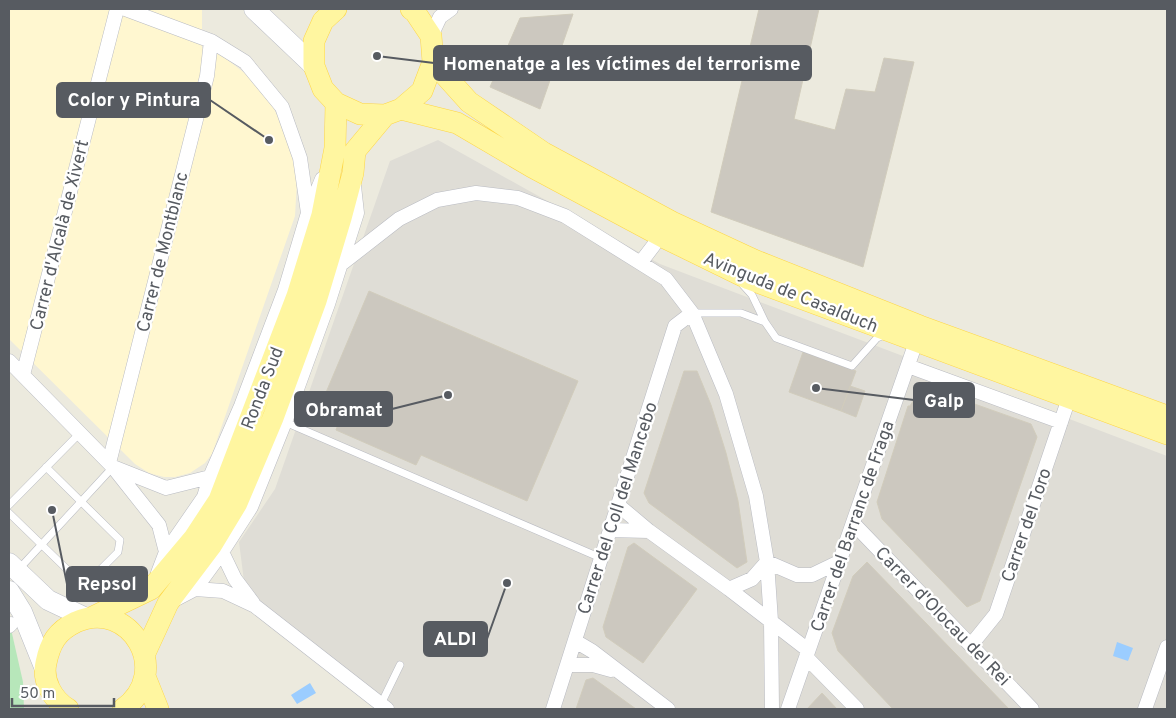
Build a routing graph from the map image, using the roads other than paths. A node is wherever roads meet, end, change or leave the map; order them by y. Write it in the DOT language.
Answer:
graph roads {
  1 [pos="117,9"];
  2 [pos="125,9"];
  3 [pos="254,9"];
  4 [pos="336,9"];
  5 [pos="451,9"];
  6 [pos="415,10"];
  7 [pos="431,36"];
  8 [pos="211,40"];
  9 [pos="433,62"];
  10 [pos="314,66"];
  11 [pos="336,103"];
  12 [pos="393,112"];
  13 [pos="335,148"];
  14 [pos="532,167"];
  15 [pos="353,173"];
  16 [pos="308,213"];
  17 [pos="622,224"];
  18 [pos="654,244"];
  19 [pos="641,262"];
  20 [pos="340,265"];
  21 [pos="738,283"];
  22 [pos="692,313"];
  23 [pos="765,322"];
  24 [pos="889,332"];
  25 [pos="916,342"];
  26 [pos="9,360"];
  27 [pos="908,366"];
  28 [pos="23,375"];
  29 [pos="1069,398"];
  30 [pos="1167,416"];
  31 [pos="285,422"];
  32 [pos="1061,422"];
  33 [pos="80,433"];
  34 [pos="1167,434"];
  35 [pos="111,465"];
  36 [pos="46,467"];
  37 [pos="210,477"];
  38 [pos="81,502"];
  39 [pos="618,504"];
  40 [pos="9,505"];
  41 [pos="9,513"];
  42 [pos="853,523"];
  43 [pos="610,530"];
  44 [pos="649,531"];
  45 [pos="41,544"];
  46 [pos="166,552"];
  47 [pos="222,552"];
  48 [pos="601,558"];
  49 [pos="767,562"];
  50 [pos="839,562"];
  51 [pos="13,567"];
  52 [pos="151,589"];
  53 [pos="729,589"];
  54 [pos="195,590"];
  55 [pos="9,591"];
  56 [pos="168,603"];
  57 [pos="255,606"];
  58 [pos="89,617"];
  59 [pos="771,621"];
  60 [pos="574,642"];
  61 [pos="971,645"];
  62 [pos="1167,646"];
  63 [pos="145,653"];
  64 [pos="807,653"];
  65 [pos="400,665"];
  66 [pos="567,665"];
  67 [pos="617,672"];
  68 [pos="47,678"];
  69 [pos="146,679"];
  70 [pos="384,707"];
  71 [pos="44,709"];
  72 [pos="68,709"];
  73 [pos="123,709"];
  74 [pos="158,709"];
  75 [pos="553,709"];
  76 [pos="668,709"];
  77 [pos="772,709"];
  78 [pos="788,709"];
  79 [pos="857,709"];
  80 [pos="1032,709"];
  81 [pos="1145,709"];
  1 -- 28 [label="street, Carrer d'Alcalà de Xivert"];
  2 -- 8 [label="street"];
  3 -- 10 [label="main road"];
  4 -- 10 [label="main road"];
  5 -- 7 [label="street"];
  6 -- 7 [label="main road"];
  7 -- 9 [label="main road"];
  8 -- 16 [label="street"];
  8 -- 35 [label="street, Carrer de Montblanc"];
  9 -- 12 [label="main road, Ronda Sud"];
  9 -- 30 [label="main road, Avinguda de Casalduch"];
  10 -- 11 [label="main road"];
  11 -- 12 [label="main road, Avinguda de Casalduch"];
  11 -- 13 [label="main road, Ronda Sud"];
  12 -- 14 [label="main road, Avinguda de Casalduch"];
  12 -- 15 [label="main road, Ronda Sud"];
  13 -- 16 [label="street"];
  13 -- 52 [label="main road, Ronda Sud"];
  14 -- 17 [label="lane"];
  14 -- 24 [label="main road, Avinguda de Casalduch"];
  15 -- 20 [label="street, Ronda Sud"];
  15 -- 56 [label="main road, Ronda Sud"];
  16 -- 37 [label="street"];
  18 -- 19 [label="street"];
  19 -- 20 [label="street"];
  19 -- 22 [label="street"];
  20 -- 31 [label="street, Ronda Sud"];
  21 -- 23 [label="lane"];
  22 -- 23 [label="lane"];
  22 -- 39 [label="street, Carrer del Coll del Mancebo"];
  22 -- 49 [label="street"];
  23 -- 24 [label="lane"];
  24 -- 25 [label="main road, Avinguda de Casalduch"];
  25 -- 27 [label="street, Carrer del Barranc de Fraga"];
  25 -- 29 [label="main road, Avinguda de Casalduch"];
  26 -- 28 [label="street"];
  27 -- 32 [label="street"];
  27 -- 42 [label="street, Carrer del Barranc de Fraga"];
  28 -- 33 [label="street"];
  29 -- 32 [label="street, Carrer del Toro"];
  29 -- 34 [label="main road, Avinguda de Casalduch"];
  31 -- 47 [label="street, Ronda Sud"];
  31 -- 48 [label="lane"];
  32 -- 61 [label="street, Carrer del Toro"];
  33 -- 35 [label="street"];
  33 -- 36 [label="lane"];
  35 -- 37 [label="street"];
  35 -- 38 [label="lane"];
  35 -- 46 [label="street"];
  36 -- 38 [label="lane"];
  36 -- 40 [label="lane"];
  37 -- 46 [label="street"];
  38 -- 45 [label="lane"];
  38 -- 45 [label="lane"];
  39 -- 43 [label="street, Carrer del Coll del Mancebo"];
  39 -- 44 [label="street"];
  41 -- 45 [label="lane"];
  42 -- 50 [label="street, Carrer del Barranc de Fraga"];
  42 -- 61 [label="street, Carrer d'Olocau del Rei"];
  43 -- 44 [label="street"];
  43 -- 48 [label="street, Carrer del Coll del Mancebo"];
  44 -- 53 [label="street"];
  45 -- 51 [label="lane"];
  46 -- 52 [label="street"];
  47 -- 54 [label="street, Ronda Sud"];
  47 -- 57 [label="street"];
  48 -- 60 [label="street, Carrer del Coll del Mancebo"];
  49 -- 50 [label="street"];
  49 -- 53 [label="street"];
  49 -- 59 [label="street"];
  50 -- 64 [label="street, Carrer del Barranc de Fraga"];
  51 -- 58 [label="main road"];
  52 -- 58 [label="main road, Ronda Sud"];
  53 -- 59 [label="street"];
  54 -- 56 [label="street, Ronda Sud"];
  54 -- 57 [label="street"];
  55 -- 68 [label="main road"];
  56 -- 63 [label="main road, Ronda Sud"];
  57 -- 70 [label="street"];
  58 -- 63 [label="main road"];
  58 -- 68 [label="main road, Ronda Sud"];
  59 -- 64 [label="street"];
  59 -- 77 [label="street"];
  60 -- 66 [label="street, Carrer del Coll del Mancebo"];
  60 -- 67 [label="street"];
  61 -- 80 [label="street, Carrer d'Olocau del Rei"];
  62 -- 81 [label="street"];
  63 -- 69 [label="main road"];
  64 -- 78 [label="street, Carrer del Barranc de Fraga"];
  64 -- 79 [label="street"];
  65 -- 70 [label="lane"];
  66 -- 67 [label="street"];
  66 -- 75 [label="street, Carrer del Coll del Mancebo"];
  67 -- 76 [label="street"];
  68 -- 71 [label="main road"];
  68 -- 72 [label="main road"];
  69 -- 73 [label="main road"];
  69 -- 74 [label="main road"];
}
